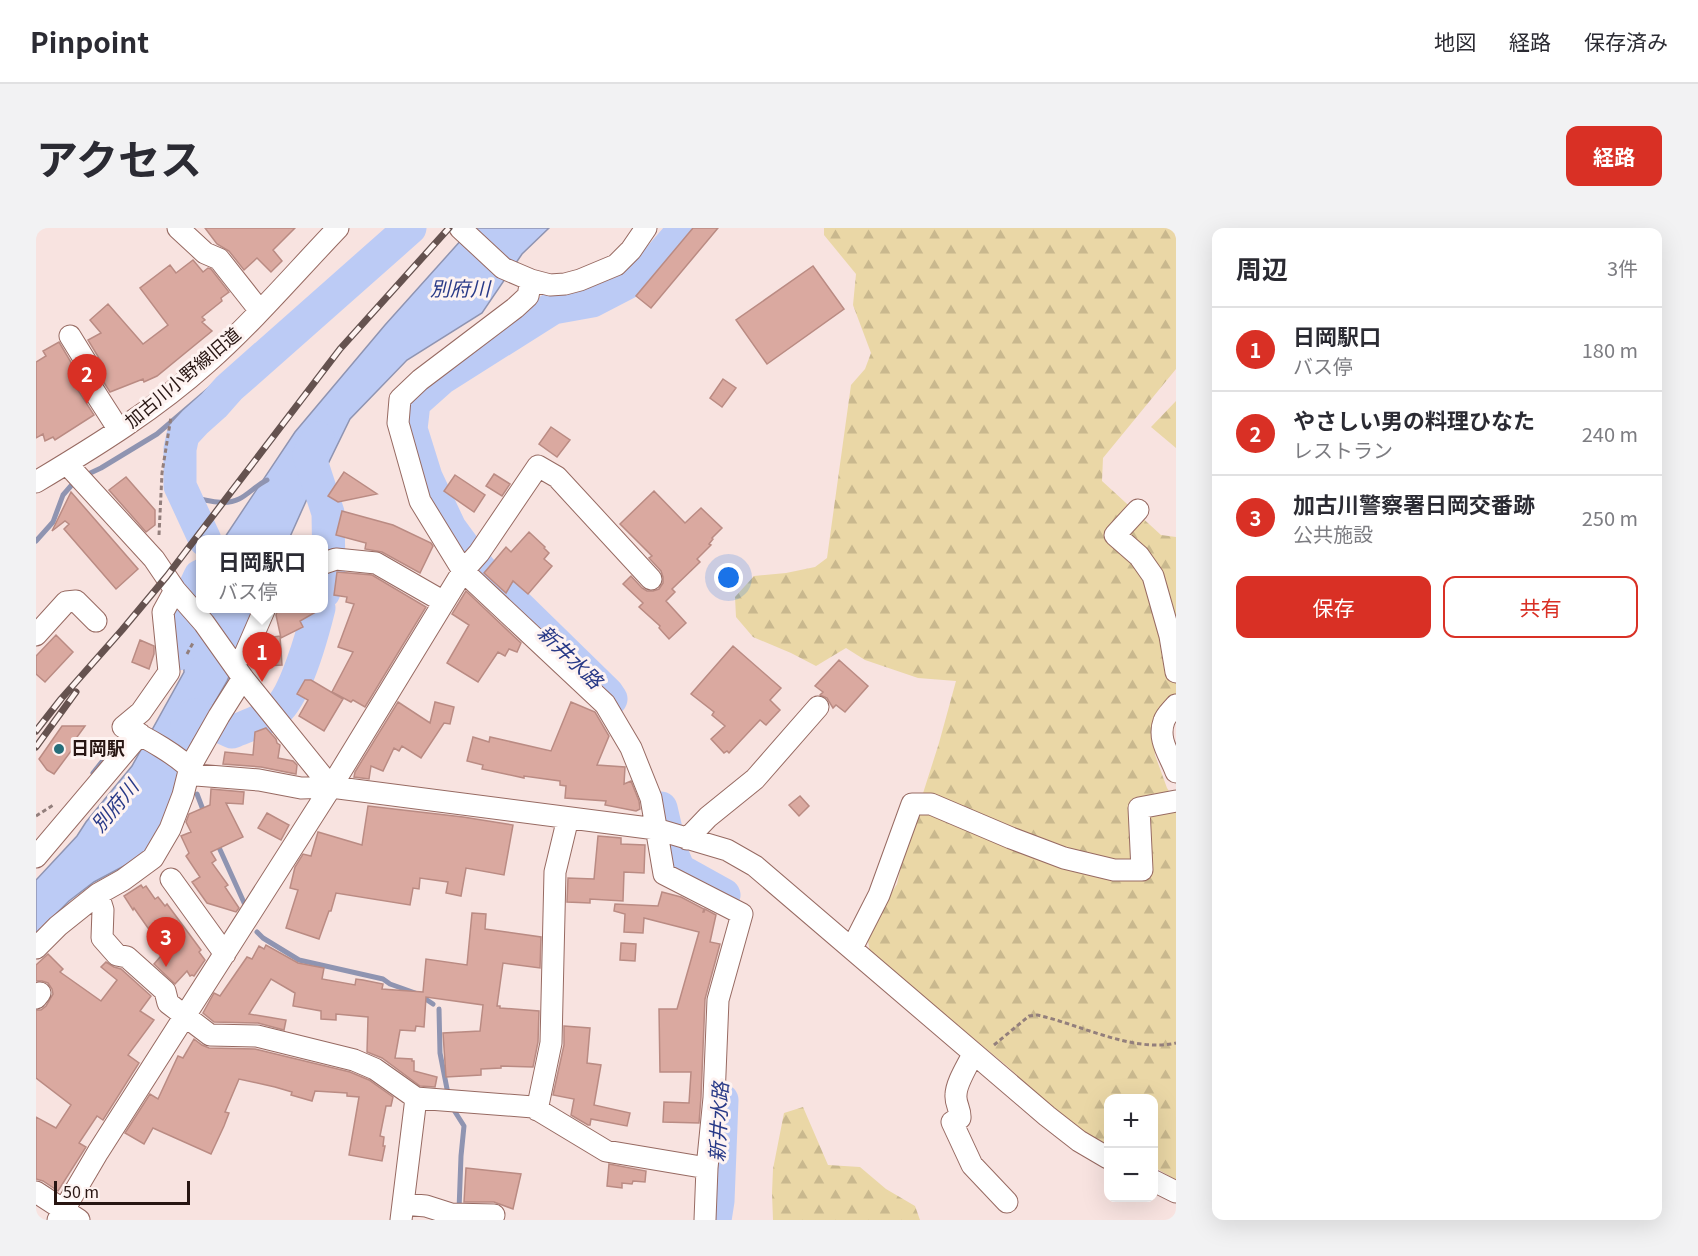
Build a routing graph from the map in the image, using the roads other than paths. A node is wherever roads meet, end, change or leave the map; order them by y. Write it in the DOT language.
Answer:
graph roads {
  1 [pos="178,228"];
  2 [pos="338,228"];
  3 [pos="460,228"];
  4 [pos="646,228"];
  5 [pos="531,280"];
  6 [pos="260,311"];
  7 [pos="70,336"];
  8 [pos="119,430"];
  9 [pos="67,464"];
  10 [pos="36,482"];
  11 [pos="1138,510"];
  12 [pos="328,562"];
  13 [pos="463,571"];
  14 [pos="651,579"];
  15 [pos="176,590"];
  16 [pos="444,602"];
  17 [pos="263,613"];
  18 [pos="96,621"];
  19 [pos="36,635"];
  20 [pos="245,654"];
  21 [pos="1176,672"];
  22 [pos="243,678"];
  23 [pos="1176,705"];
  24 [pos="818,707"];
  25 [pos="140,734"];
  26 [pos="190,767"];
  27 [pos="1176,772"];
  28 [pos="331,786"];
  29 [pos="1176,801"];
  30 [pos="568,818"];
  31 [pos="656,829"];
  32 [pos="687,839"];
  33 [pos="36,857"];
  34 [pos="171,879"];
  35 [pos="98,894"];
  36 [pos="36,948"];
  37 [pos="852,948"];
  38 [pos="225,954"];
  39 [pos="185,1017"];
  40 [pos="976,1056"];
  41 [pos="416,1098"];
  42 [pos="537,1110"];
  43 [pos="1104,1156"];
  44 [pos="707,1168"];
  45 [pos="1158,1183"];
  46 [pos="36,1192"];
  47 [pos="1176,1192"];
  48 [pos="1007,1202"];
  49 [pos="402,1212"];
  50 [pos="494,1215"];
  51 [pos="67,1217"];
  52 [pos="705,1220"];
  1 -- 6 [label="street"];
  2 -- 6 [label="street, 加古川小野線旧道"];
  3 -- 5 [label="street"];
  4 -- 5 [label="street"];
  5 -- 13 [label="street"];
  6 -- 8 [label="street, 加古川小野線旧道"];
  7 -- 8 [label="street"];
  8 -- 9 [label="street, 加古川小野線旧道"];
  9 -- 10 [label="street, 加古川小野線旧道"];
  9 -- 15 [label="street"];
  11 -- 21 [label="street"];
  12 -- 16 [label="street"];
  13 -- 14 [label="street"];
  13 -- 16 [label="street"];
  13 -- 31 [label="street"];
  15 -- 22 [label="street"];
  15 -- 25 [label="street"];
  16 -- 28 [label="street"];
  17 -- 20 [label="street"];
  18 -- 19 [label="street"];
  22 -- 26 [label="street"];
  22 -- 28 [label="street"];
  23 -- 27 [label="street"];
  24 -- 32 [label="street"];
  25 -- 26 [label="street"];
  25 -- 33 [label="street"];
  26 -- 28 [label="street"];
  26 -- 35 [label="street"];
  28 -- 30 [label="street"];
  28 -- 38 [label="street"];
  29 -- 37 [label="street"];
  30 -- 31 [label="street"];
  30 -- 42 [label="street"];
  31 -- 32 [label="street"];
  31 -- 44 [label="street"];
  32 -- 37 [label="street"];
  34 -- 38 [label="street"];
  35 -- 36 [label="street"];
  35 -- 39 [label="street"];
  37 -- 40 [label="street"];
  38 -- 39 [label="street"];
  39 -- 41 [label="street"];
  39 -- 51 [label="street"];
  40 -- 43 [label="street"];
  40 -- 48 [label="street"];
  41 -- 42 [label="street"];
  41 -- 49 [label="street"];
  42 -- 44 [label="street"];
  44 -- 52 [label="street"];
  45 -- 47 [label="street"];
  46 -- 51 [label="street"];
  49 -- 50 [label="street"];
}
